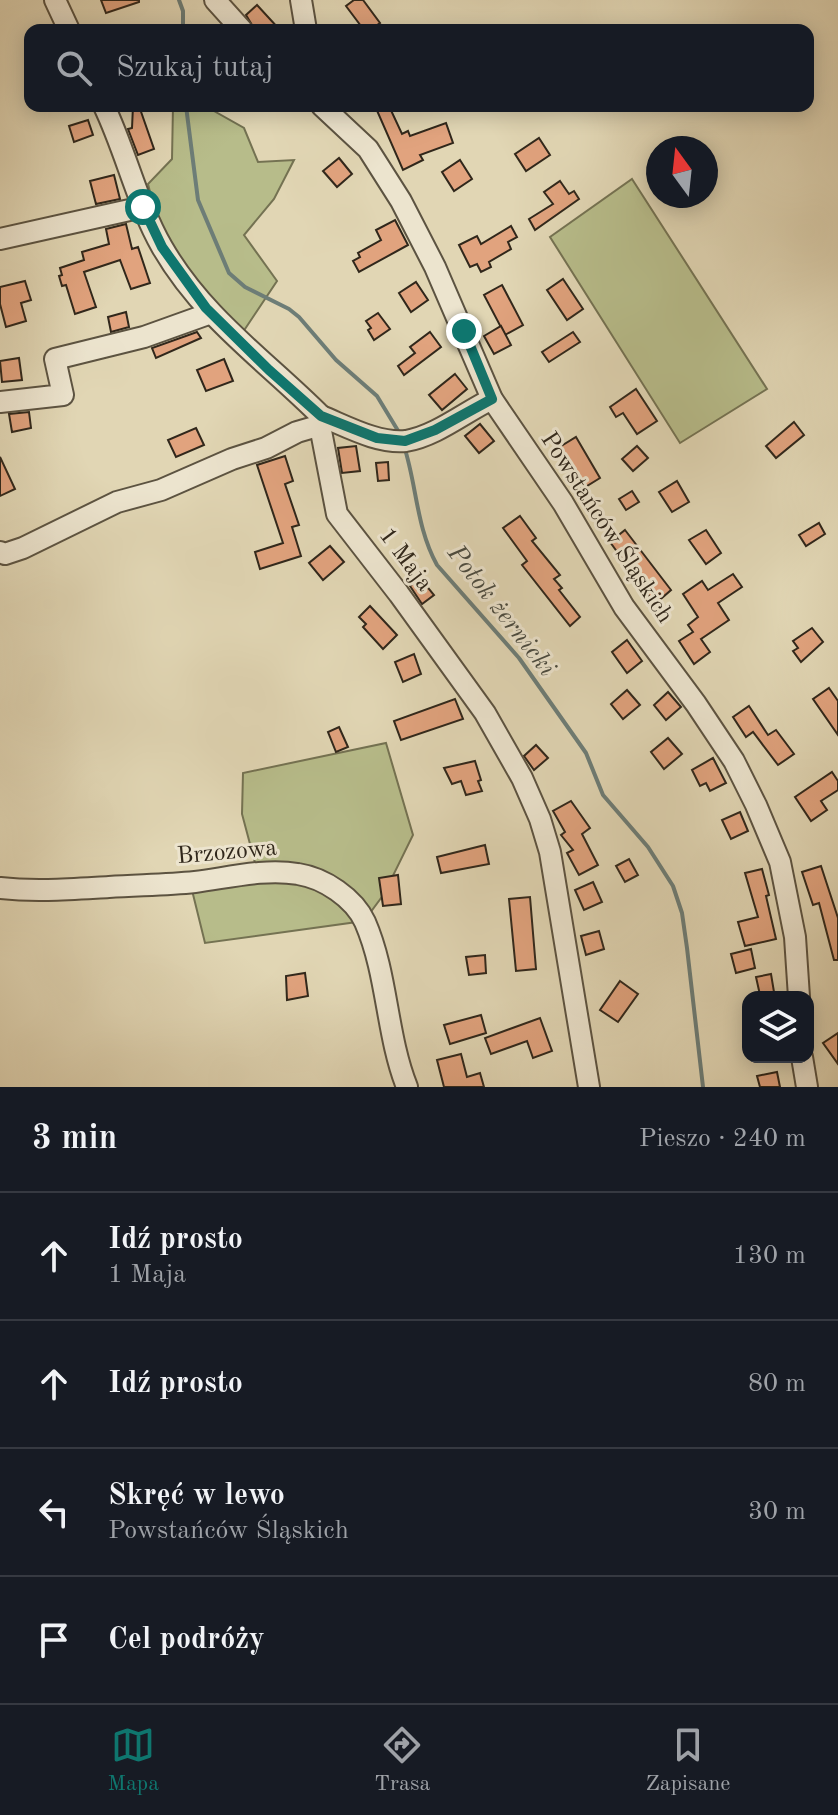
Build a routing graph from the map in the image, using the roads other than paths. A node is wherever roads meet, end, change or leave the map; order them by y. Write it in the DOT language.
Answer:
graph roads {
  1 [pos="55,0"];
  2 [pos="215,0"];
  3 [pos="301,0"];
  4 [pos="66,24"];
  5 [pos="237,24"];
  6 [pos="305,24"];
  7 [pos="106,112"];
  8 [pos="329,112"];
  9 [pos="143,207"];
  10 [pos="0,239"];
  11 [pos="211,313"];
  12 [pos="492,399"];
  13 [pos="0,402"];
  14 [pos="321,420"];
  15 [pos="0,552"];
  16 [pos="0,888"];
  17 [pos="799,991"];
  18 [pos="803,1063"];
  19 [pos="407,1087"];
  20 [pos="589,1087"];
  21 [pos="807,1087"];
  1 -- 4 [label="street"];
  2 -- 5 [label="street"];
  3 -- 6 [label="street"];
  7 -- 9 [label="street"];
  8 -- 12 [label="street, Powstańców Śląskich"];
  9 -- 10 [label="street"];
  9 -- 11 [label="street"];
  11 -- 13 [label="street"];
  11 -- 14 [label="street"];
  12 -- 14 [label="street"];
  12 -- 17 [label="street, Powstańców Śląskich"];
  14 -- 15 [label="street"];
  14 -- 20 [label="street, 1 Maja"];
  16 -- 19 [label="street, Brzozowa"];
  18 -- 21 [label="street"];
}
